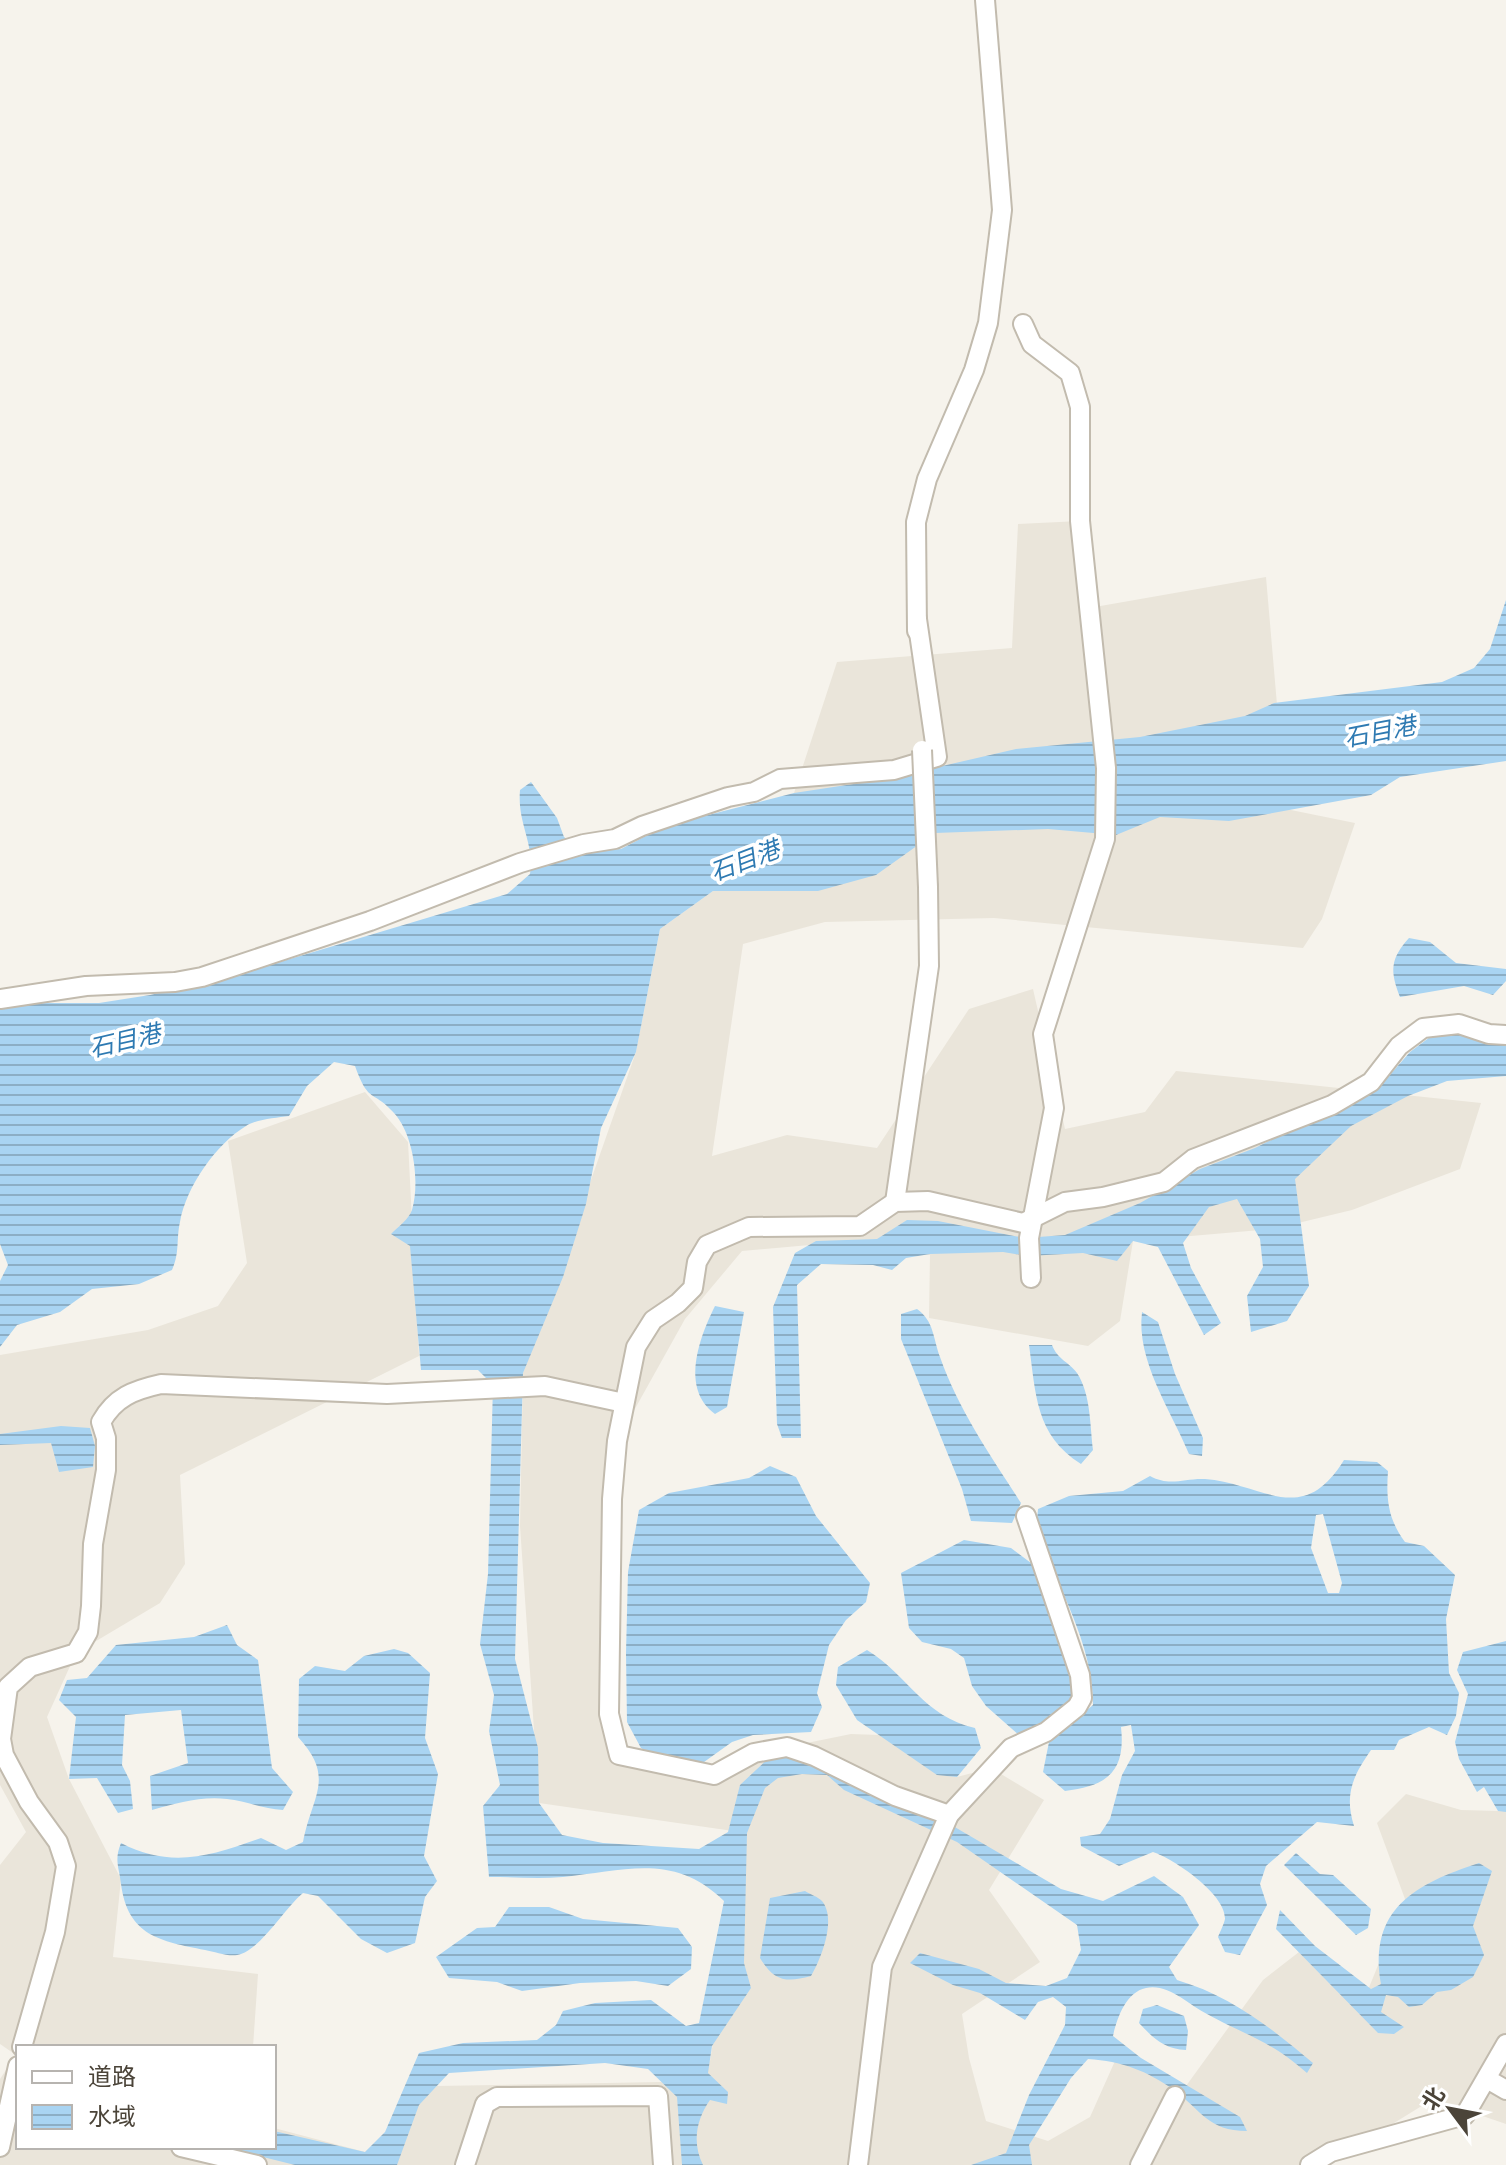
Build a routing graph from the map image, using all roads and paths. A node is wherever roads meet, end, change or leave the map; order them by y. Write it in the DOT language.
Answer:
graph roads {
  1 [pos="985,0"];
  2 [pos="1023,324"];
  3 [pos="917,619"];
  4 [pos="0,999"];
  5 [pos="1506,1035"];
  6 [pos="895,1202"];
  7 [pos="1032,1218"];
  8 [pos="1031,1278"];
  9 [pos="624,1403"];
  10 [pos="1026,1516"];
  11 [pos="949,1815"];
  12 [pos="1506,2044"];
  13 [pos="23,2045"];
  14 [pos="13,2078"];
  15 [pos="1487,2079"];
  16 [pos="1506,2090"];
  17 [pos="1175,2096"];
  18 [pos="0,2147"];
  19 [pos="189,2149"];
  20 [pos="257,2165"];
  21 [pos="465,2165"];
  22 [pos="663,2165"];
  23 [pos="858,2165"];
  24 [pos="1140,2165"];
  25 [pos="1310,2165"];
  1 -- 3 [label="street"];
  2 -- 7 [label="street"];
  3 -- 4 [label="street"];
  3 -- 6 [label="street, bridge"];
  5 -- 7 [label="street"];
  6 -- 7 [label="street"];
  6 -- 9 [label="street"];
  7 -- 8 [label="street"];
  9 -- 11 [label="street"];
  9 -- 13 [label="street"];
  10 -- 11 [label="street"];
  11 -- 23 [label="street"];
  12 -- 15 [label="street"];
  14 -- 18 [label="street"];
  15 -- 16 [label="street"];
  15 -- 25 [label="street"];
  17 -- 24 [label="street"];
  19 -- 20 [label="street"];
  21 -- 22 [label="street"];
}
